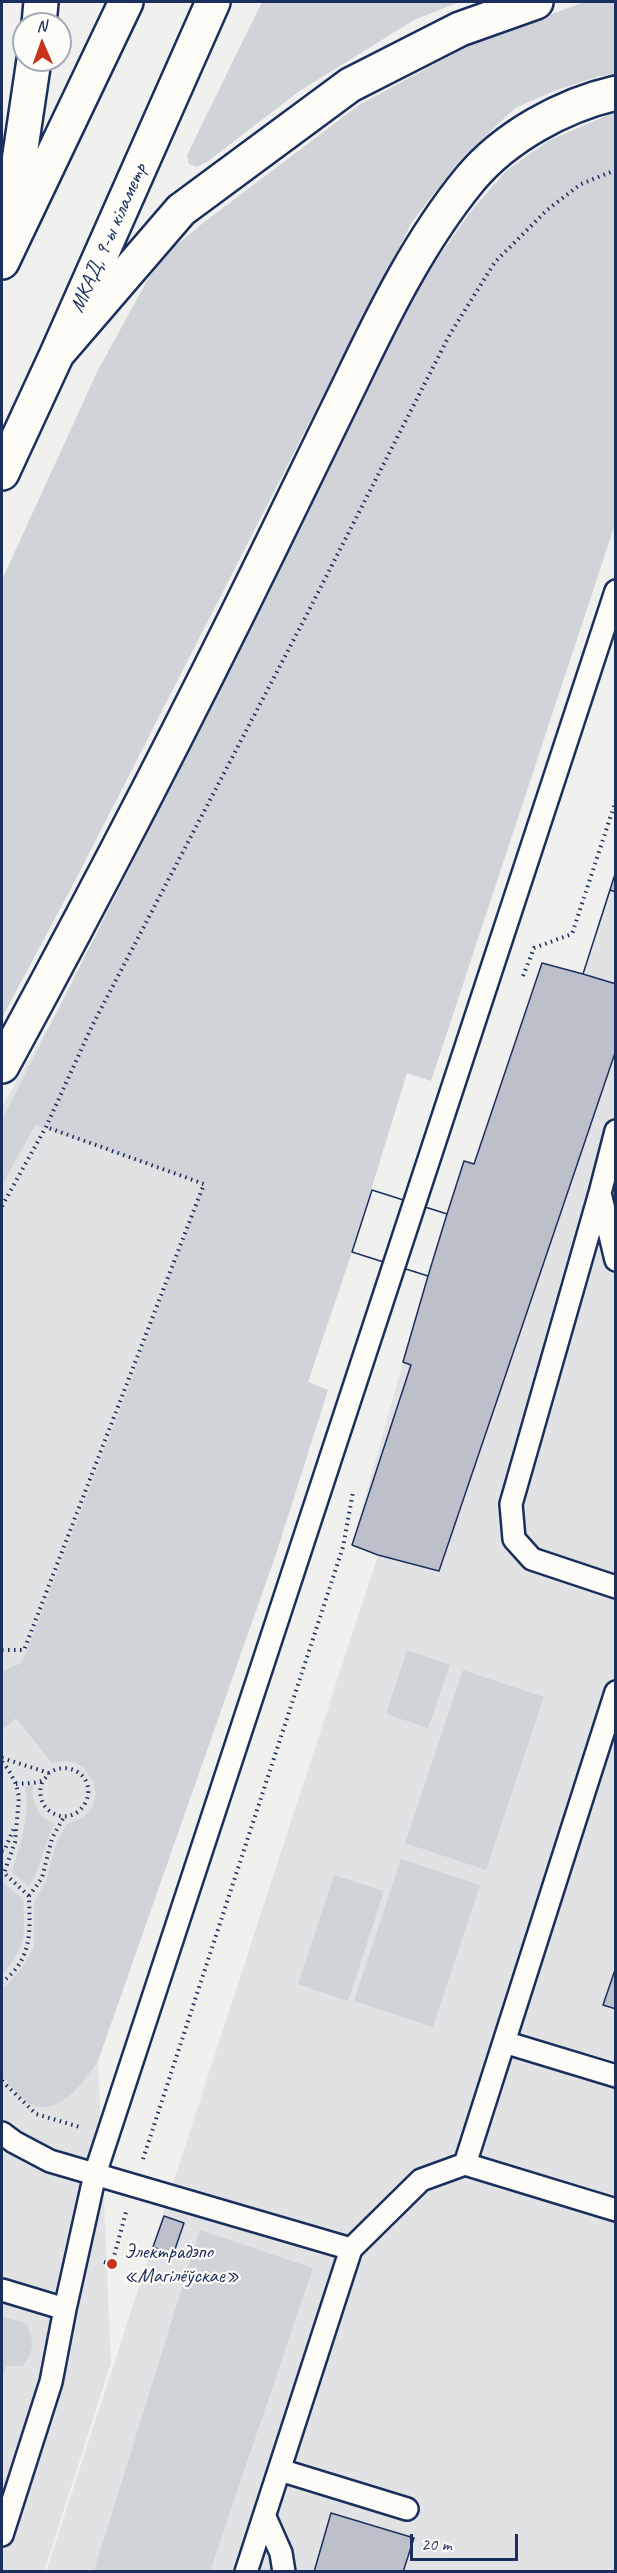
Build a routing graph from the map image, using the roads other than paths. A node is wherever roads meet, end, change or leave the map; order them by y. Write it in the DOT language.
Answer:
graph roads {
  1 [pos="126,2"];
  2 [pos="213,2"];
  3 [pos="536,2"];
  4 [pos="32,72"];
  5 [pos="615,93"];
  6 [pos="3,259"];
  7 [pos="57,354"];
  8 [pos="2,473"];
  9 [pos="615,591"];
  10 [pos="2,1066"];
  11 [pos="615,1131"];
  12 [pos="600,1193"];
  13 [pos="615,1260"];
  14 [pos="615,1587"];
  15 [pos="615,1692"];
  16 [pos="504,2042"];
  17 [pos="615,2076"];
  18 [pos="2,2133"];
  19 [pos="465,2164"];
  20 [pos="95,2174"];
  21 [pos="615,2210"];
  22 [pos="351,2249"];
  23 [pos="2,2290"];
  24 [pos="65,2309"];
  25 [pos="280,2470"];
  26 [pos="407,2509"];
  27 [pos="265,2517"];
  28 [pos="2,2535"];
  29 [pos="246,2571"];
  30 [pos="284,2571"];
  1 -- 6 [label="main road"];
  2 -- 7 [label="main road, МКАД, 9-ы кіламетр"];
  3 -- 7 [label="main road"];
  4 -- 6 [label="main road"];
  5 -- 10 [label="main road"];
  7 -- 8 [label="main road, МКАД, 9-ы кіламетр"];
  9 -- 20 [label="lane"];
  11 -- 12 [label="lane"];
  12 -- 13 [label="lane"];
  12 -- 14 [label="lane"];
  15 -- 16 [label="lane"];
  16 -- 17 [label="lane"];
  16 -- 19 [label="lane"];
  18 -- 20 [label="lane"];
  19 -- 21 [label="lane"];
  19 -- 22 [label="lane"];
  20 -- 22 [label="lane"];
  20 -- 24 [label="lane"];
  22 -- 25 [label="lane"];
  23 -- 24 [label="lane"];
  24 -- 28 [label="lane"];
  25 -- 26 [label="lane"];
  25 -- 27 [label="lane"];
  27 -- 29 [label="lane"];
  27 -- 30 [label="lane"];
}
